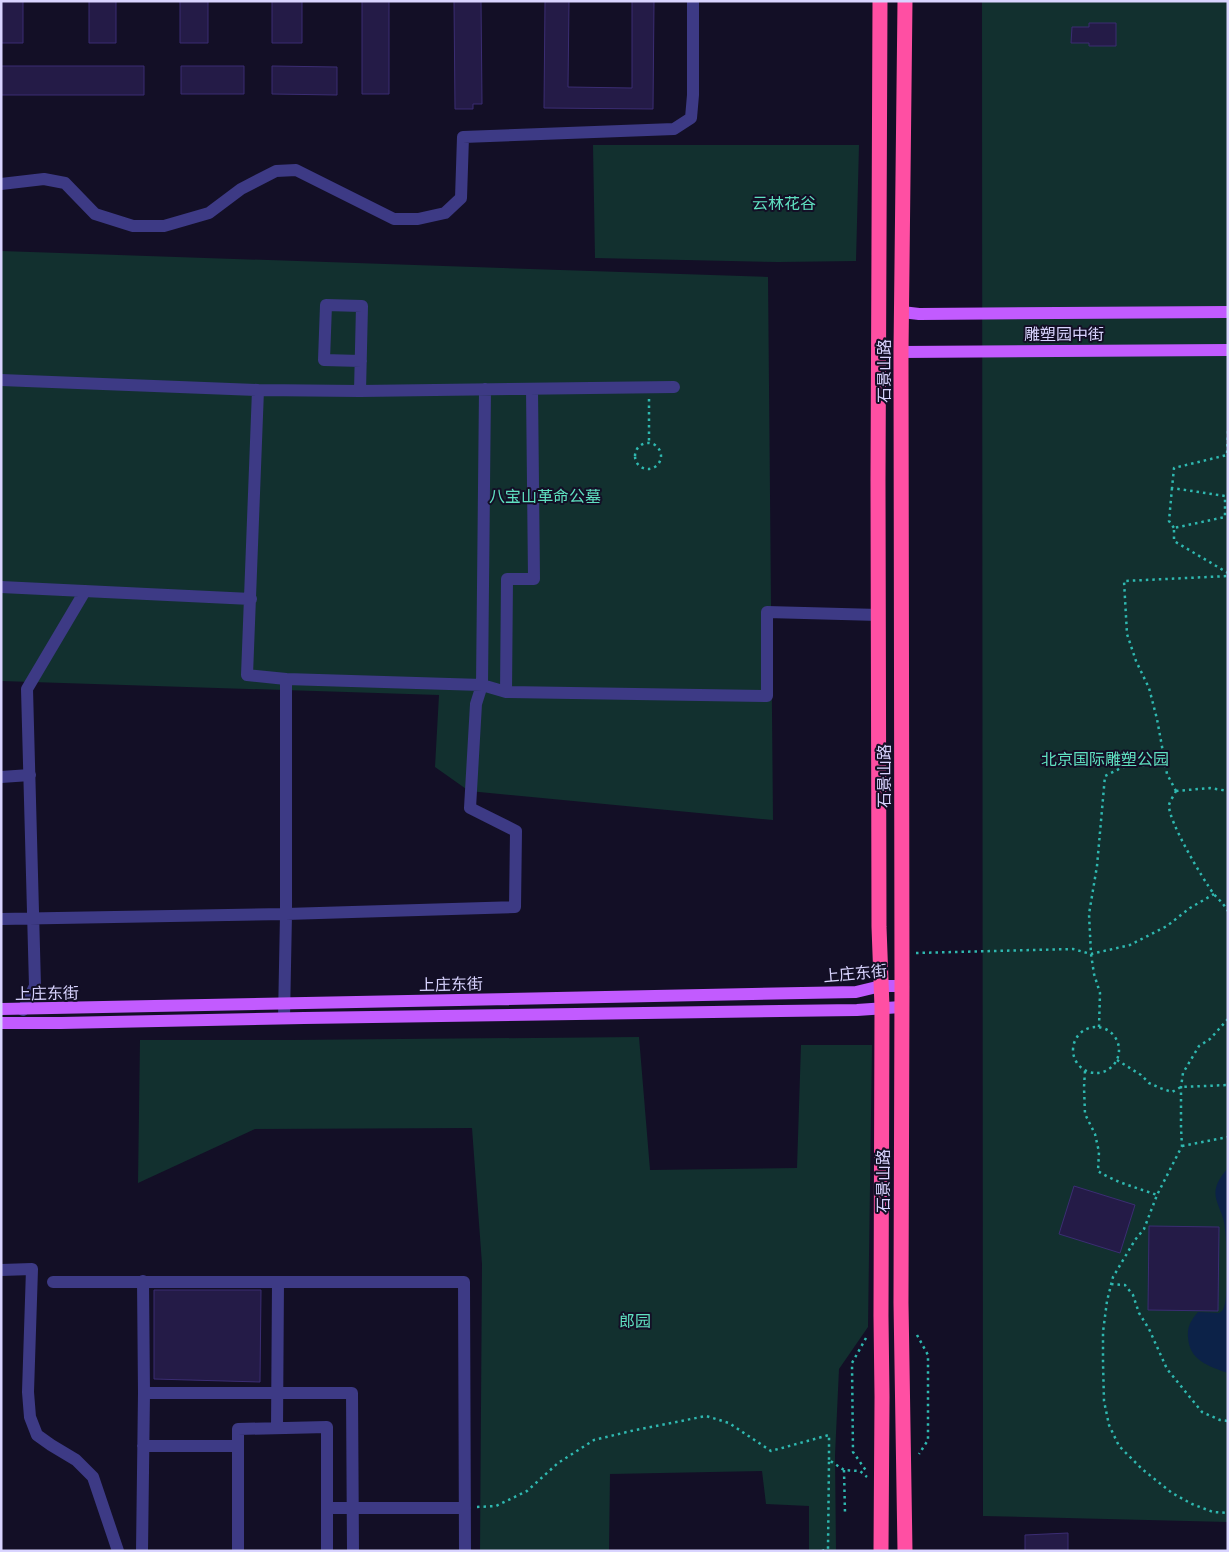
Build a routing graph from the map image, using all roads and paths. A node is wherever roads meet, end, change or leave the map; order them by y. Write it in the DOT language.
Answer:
graph roads {
  1 [pos="693,1"];
  2 [pos="880,1"];
  3 [pos="905,1"];
  4 [pos="1,184"];
  5 [pos="902,312"];
  6 [pos="1228,312"];
  7 [pos="1228,350"];
  8 [pos="901,352"];
  9 [pos="361,361"];
  10 [pos="1,380"];
  11 [pos="674,386"];
  12 [pos="649,387"];
  13 [pos="485,389"];
  14 [pos="532,389"];
  15 [pos="258,390"];
  16 [pos="360,391"];
  17 [pos="1228,431"];
  18 [pos="649,443"];
  19 [pos="1228,455"];
  20 [pos="1172,488"];
  21 [pos="1228,492"];
  22 [pos="1225,496"];
  23 [pos="1174,528"];
  24 [pos="1228,574"];
  25 [pos="1,587"];
  26 [pos="84,591"];
  27 [pos="250,599"];
  28 [pos="879,615"];
  29 [pos="286,679"];
  30 [pos="482,685"];
  31 [pos="506,692"];
  32 [pos="1165,763"];
  33 [pos="30,775"];
  34 [pos="1,777"];
  35 [pos="1176,791"];
  36 [pos="1228,791"];
  37 [pos="1214,894"];
  38 [pos="1228,911"];
  39 [pos="286,914"];
  40 [pos="32,918"];
  41 [pos="1,920"];
  42 [pos="902,954"];
  43 [pos="1091,954"];
  44 [pos="881,986"];
  45 [pos="902,986"];
  46 [pos="285,1004"];
  47 [pos="882,1007"];
  48 [pos="901,1007"];
  49 [pos="1,1009"];
  50 [pos="23,1010"];
  51 [pos="284,1018"];
  52 [pos="1228,1019"];
  53 [pos="1,1023"];
  54 [pos="1099,1028"];
  55 [pos="1117,1060"];
  56 [pos="1085,1071"];
  57 [pos="1228,1085"];
  58 [pos="1181,1087"];
  59 [pos="1227,1139"];
  60 [pos="1182,1146"];
  61 [pos="1157,1196"];
  62 [pos="1,1270"];
  63 [pos="52,1282"];
  64 [pos="143,1282"];
  65 [pos="278,1282"];
  66 [pos="1111,1284"];
  67 [pos="881,1316"];
  68 [pos="914,1329"];
  69 [pos="144,1393"];
  70 [pos="278,1393"];
  71 [pos="1228,1422"];
  72 [pos="277,1428"];
  73 [pos="143,1446"];
  74 [pos="238,1446"];
  75 [pos="918,1456"];
  76 [pos="829,1460"];
  77 [pos="844,1470"];
  78 [pos="868,1477"];
  79 [pos="882,1488"];
  80 [pos="327,1508"];
  81 [pos="353,1508"];
  82 [pos="465,1508"];
  83 [pos="845,1513"];
  84 [pos="1228,1513"];
  85 [pos="118,1551"];
  86 [pos="142,1551"];
  87 [pos="238,1551"];
  88 [pos="327,1551"];
  89 [pos="353,1551"];
  90 [pos="465,1551"];
  91 [pos="822,1551"];
  92 [pos="881,1551"];
  93 [pos="905,1551"];
  1 -- 4 [label="street"];
  2 -- 28 [label="highway, 石景山路"];
  3 -- 5 [label="highway, 石景山路"];
  5 -- 6 [label="main road, 雕塑园中街"];
  5 -- 8 [label="highway, 石景山路"];
  7 -- 8 [label="main road, 雕塑园中街"];
  8 -- 42 [label="highway, 石景山路"];
  9 -- 9 [label="street"];
  9 -- 16 [label="street"];
  10 -- 15 [label="street"];
  11 -- 12 [label="street"];
  12 -- 14 [label="street"];
  12 -- 18 [label="path"];
  13 -- 14 [label="street"];
  13 -- 16 [label="street"];
  13 -- 30 [label="street"];
  14 -- 31 [label="street"];
  15 -- 16 [label="street"];
  15 -- 27 [label="street"];
  17 -- 19 [label="path"];
  18 -- 18 [label="path"];
  19 -- 20 [label="path"];
  20 -- 22 [label="path"];
  20 -- 23 [label="path"];
  21 -- 22 [label="path"];
  22 -- 23 [label="path"];
  23 -- 24 [label="path"];
  24 -- 32 [label="path"];
  25 -- 26 [label="street"];
  26 -- 27 [label="street"];
  26 -- 33 [label="street"];
  27 -- 29 [label="street"];
  28 -- 31 [label="street"];
  28 -- 44 [label="highway, 石景山路"];
  29 -- 30 [label="street"];
  29 -- 39 [label="street"];
  30 -- 31 [label="street"];
  30 -- 39 [label="street"];
  32 -- 35 [label="path"];
  32 -- 43 [label="path"];
  33 -- 34 [label="street"];
  33 -- 40 [label="street"];
  35 -- 36 [label="path"];
  35 -- 37 [label="path"];
  37 -- 38 [label="path"];
  37 -- 43 [label="path"];
  39 -- 40 [label="street"];
  39 -- 46 [label="street"];
  40 -- 41 [label="street"];
  40 -- 50 [label="street"];
  42 -- 43 [label="path"];
  42 -- 45 [label="highway, 石景山路"];
  43 -- 54 [label="path"];
  44 -- 45 [label="main road, 上庄东街"];
  44 -- 46 [label="main road, 上庄东街"];
  44 -- 47 [label="highway, 石景山路"];
  45 -- 48 [label="highway, 石景山路"];
  46 -- 50 [label="main road, 上庄东街"];
  46 -- 51 [label="street"];
  47 -- 48 [label="main road, 上庄东街"];
  47 -- 51 [label="main road, 上庄东街"];
  47 -- 67 [label="highway, 石景山路"];
  48 -- 93 [label="highway, 石景山路"];
  49 -- 50 [label="main road, 上庄东街"];
  51 -- 53 [label="main road, 上庄东街"];
  52 -- 58 [label="path"];
  54 -- 55 [label="path"];
  54 -- 56 [label="path"];
  55 -- 56 [label="path"];
  55 -- 58 [label="path"];
  56 -- 61 [label="path"];
  57 -- 58 [label="path"];
  58 -- 60 [label="path"];
  59 -- 60 [label="path"];
  60 -- 61 [label="path"];
  61 -- 66 [label="path"];
  62 -- 85 [label="street"];
  63 -- 64 [label="street"];
  64 -- 65 [label="street"];
  64 -- 69 [label="street"];
  65 -- 70 [label="street"];
  65 -- 82 [label="street"];
  66 -- 71 [label="path"];
  66 -- 84 [label="path"];
  67 -- 79 [label="highway, 石景山路"];
  67 -- 79 [label="path"];
  68 -- 75 [label="path"];
  69 -- 70 [label="street"];
  69 -- 73 [label="street"];
  70 -- 72 [label="street"];
  70 -- 81 [label="street"];
  72 -- 74 [label="street"];
  72 -- 80 [label="street"];
  73 -- 74 [label="street"];
  73 -- 86 [label="street"];
  74 -- 87 [label="street"];
  76 -- 77 [label="path"];
  76 -- 82 [label="path"];
  76 -- 91 [label="path"];
  77 -- 78 [label="path"];
  77 -- 83 [label="path"];
  79 -- 92 [label="highway, 石景山路"];
  80 -- 81 [label="street"];
  80 -- 88 [label="street"];
  81 -- 82 [label="street"];
  81 -- 89 [label="street"];
  82 -- 90 [label="street"];
}
